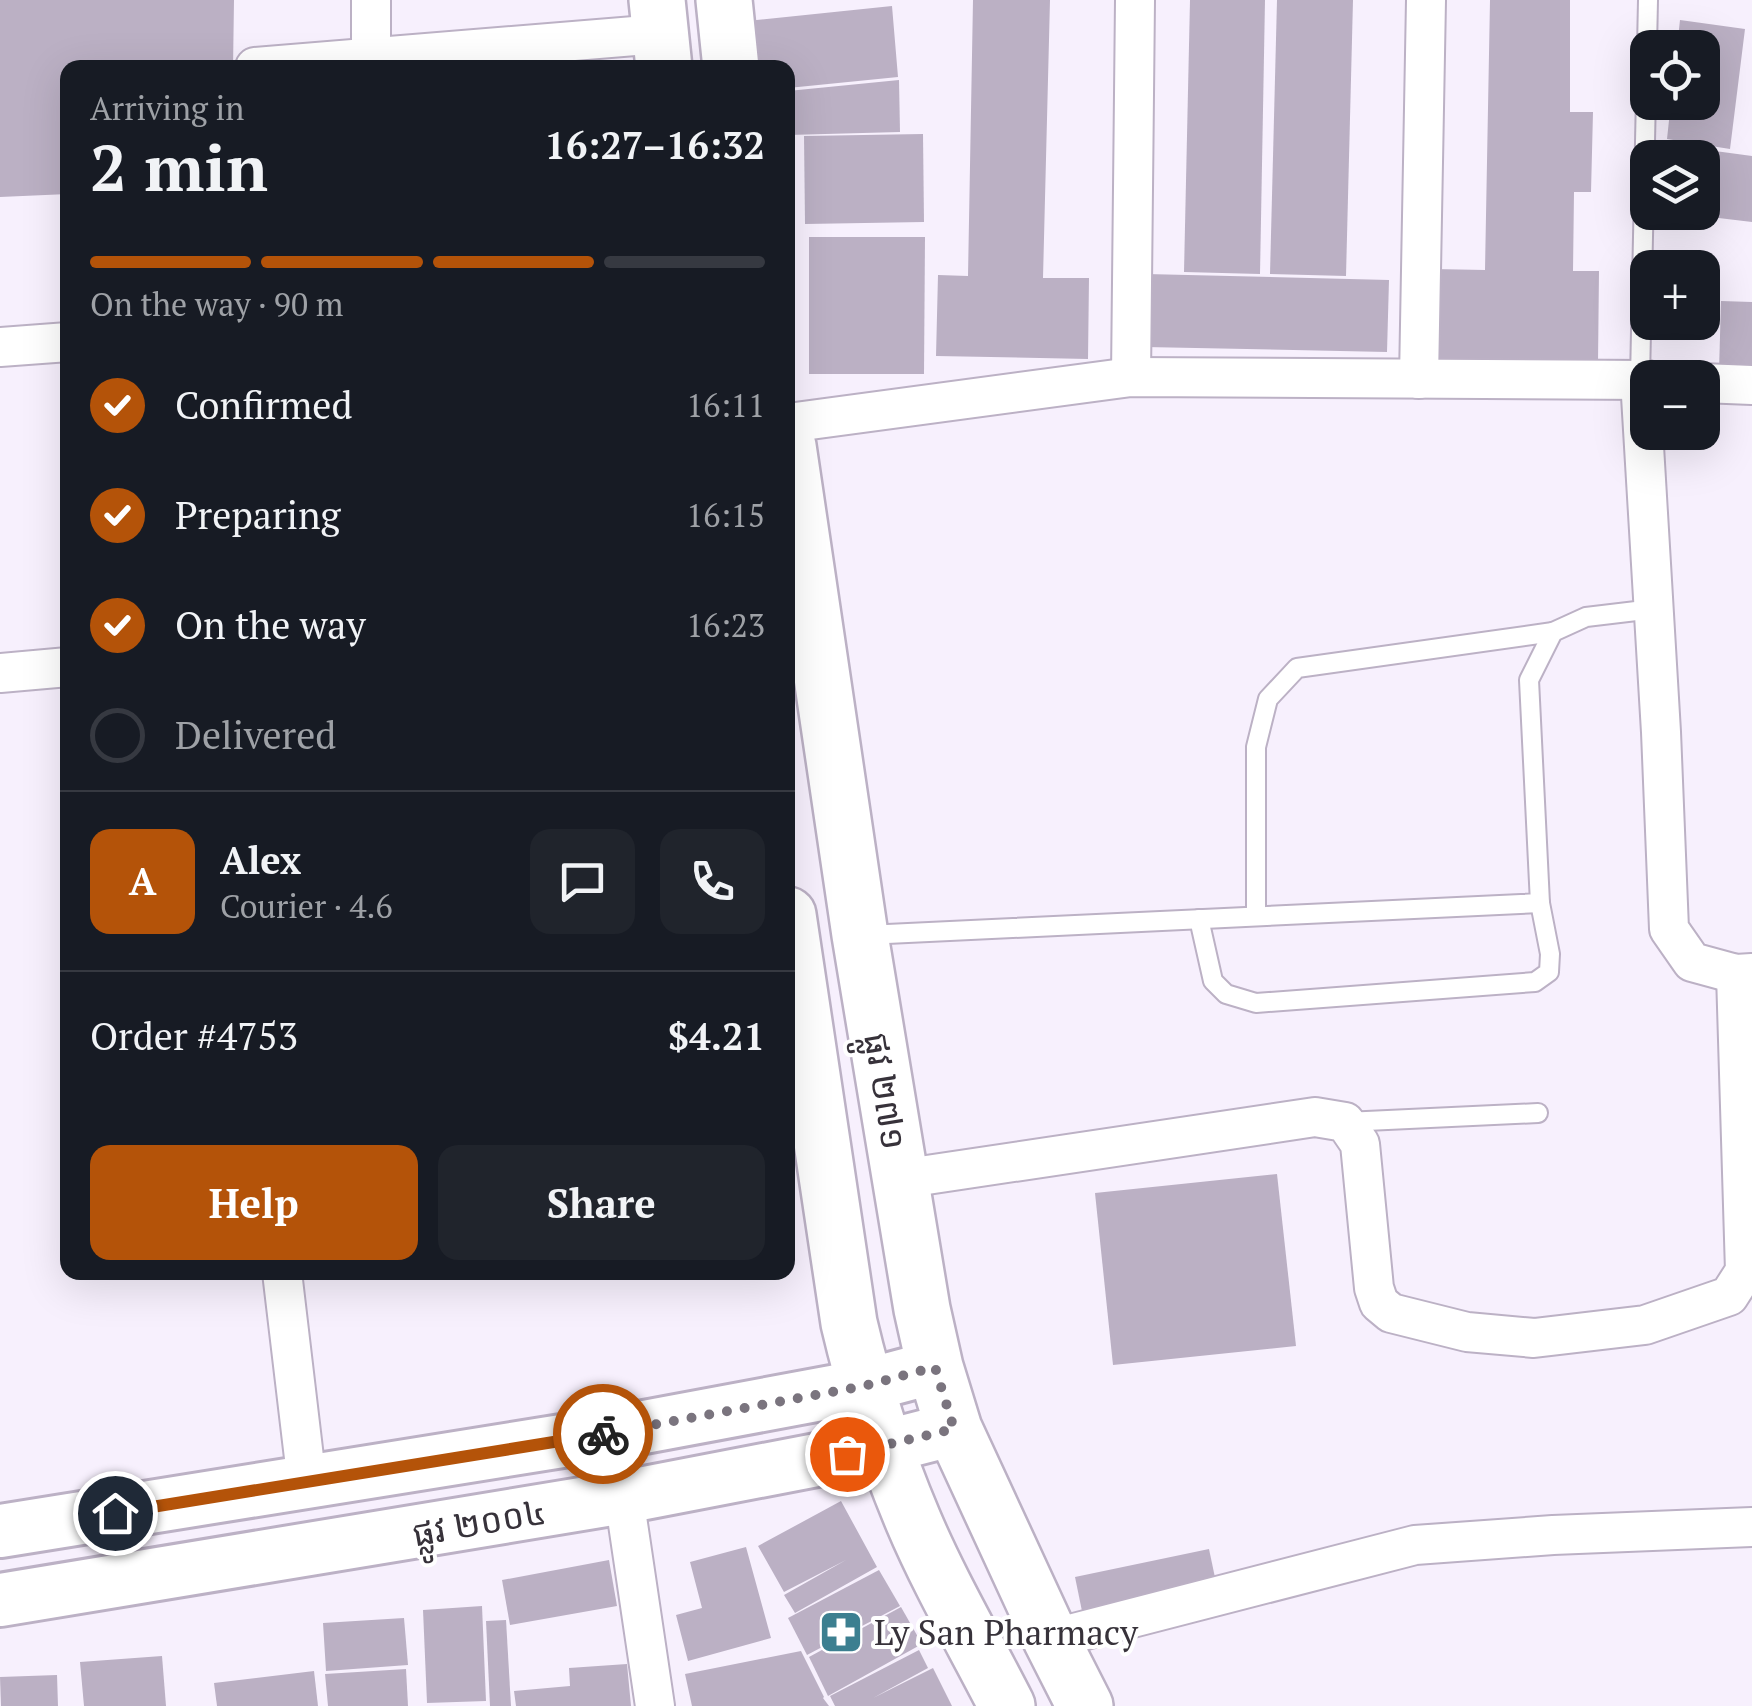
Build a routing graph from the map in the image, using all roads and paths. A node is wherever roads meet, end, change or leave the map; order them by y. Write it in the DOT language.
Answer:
graph roads {
  1 [pos="371,0"];
  2 [pos="724,0"];
  3 [pos="1136,0"];
  4 [pos="1426,0"];
  5 [pos="1648,0"];
  6 [pos="660,34"];
  7 [pos="371,56"];
  8 [pos="325,60"];
  9 [pos="729,60"];
  10 [pos="60,342"];
  11 [pos="0,346"];
  12 [pos="1644,360"];
  13 [pos="1131,378"];
  14 [pos="1419,379"];
  15 [pos="1630,380"];
  16 [pos="1720,384"];
  17 [pos="1752,386"];
  18 [pos="795,422"];
  19 [pos="1647,450"];
  20 [pos="795,494"];
  21 [pos="1653,609"];
  22 [pos="1553,632"];
  23 [pos="60,667"];
  24 [pos="0,673"];
  25 [pos="1540,903"];
  26 [pos="1256,916"];
  27 [pos="1199,919"];
  28 [pos="860,935"];
  29 [pos="795,962"];
  30 [pos="1744,974"];
  31 [pos="1538,1113"];
  32 [pos="1345,1122"];
  33 [pos="900,1178"];
  34 [pos="283,1280"];
  35 [pos="1749,1280"];
  36 [pos="935,1367"];
  37 [pos="864,1386"];
  38 [pos="954,1429"];
  39 [pos="884,1447"];
  40 [pos="308,1482"];
  41 [pos="624,1498"];
  42 [pos="1752,1527"];
  43 [pos="0,1531"];
  44 [pos="0,1600"];
  45 [pos="1051,1639"];
  46 [pos="654,1706"];
  47 [pos="1007,1706"];
  48 [pos="1085,1706"];
  1 -- 7 [label="street"];
  2 -- 9 [label="main road"];
  3 -- 13 [label="street"];
  4 -- 14 [label="street"];
  5 -- 12 [label="lane"];
  6 -- 7 [label="street"];
  7 -- 8 [label="street"];
  10 -- 11 [label="street"];
  13 -- 14 [label="street"];
  13 -- 18 [label="street"];
  14 -- 15 [label="street"];
  16 -- 17 [label="street"];
  19 -- 21 [label="street"];
  20 -- 28 [label="main road, ផ្លូវ ២៧១"];
  21 -- 22 [label="lane"];
  21 -- 30 [label="street"];
  22 -- 25 [label="lane"];
  22 -- 26 [label="lane"];
  23 -- 24 [label="street"];
  25 -- 26 [label="lane"];
  25 -- 27 [label="lane"];
  26 -- 27 [label="lane"];
  27 -- 28 [label="lane"];
  28 -- 33 [label="main road, ផ្លូវ ២៧១"];
  29 -- 37 [label="main road, ផ្លូវ ២៧១"];
  30 -- 35 [label="street"];
  31 -- 32 [label="lane"];
  32 -- 33 [label="street"];
  32 -- 35 [label="street"];
  33 -- 36 [label="main road, ផ្លូវ ២៧១"];
  34 -- 40 [label="street"];
  36 -- 37 [label="main road, ផ្លូវ ២០០៤"];
  36 -- 38 [label="main road, ផ្លូវ ២៧១"];
  37 -- 39 [label="main road, ផ្លូវ ២៧១"];
  37 -- 40 [label="main road, ផ្លូវ ២០០៤"];
  38 -- 39 [label="main road, ផ្លូវ ២០០៤"];
  38 -- 45 [label="main road, ផ្លូវ ២៧១"];
  39 -- 41 [label="main road, ផ្លូវ ២០០៤"];
  39 -- 47 [label="main road, ផ្លូវ ២៧១"];
  40 -- 43 [label="main road, ផ្លូវ ២០០៤"];
  41 -- 44 [label="main road, ផ្លូវ ២០០៤"];
  41 -- 46 [label="street"];
  42 -- 45 [label="street"];
  45 -- 48 [label="main road, ផ្លូវ ២៧១"];
}
